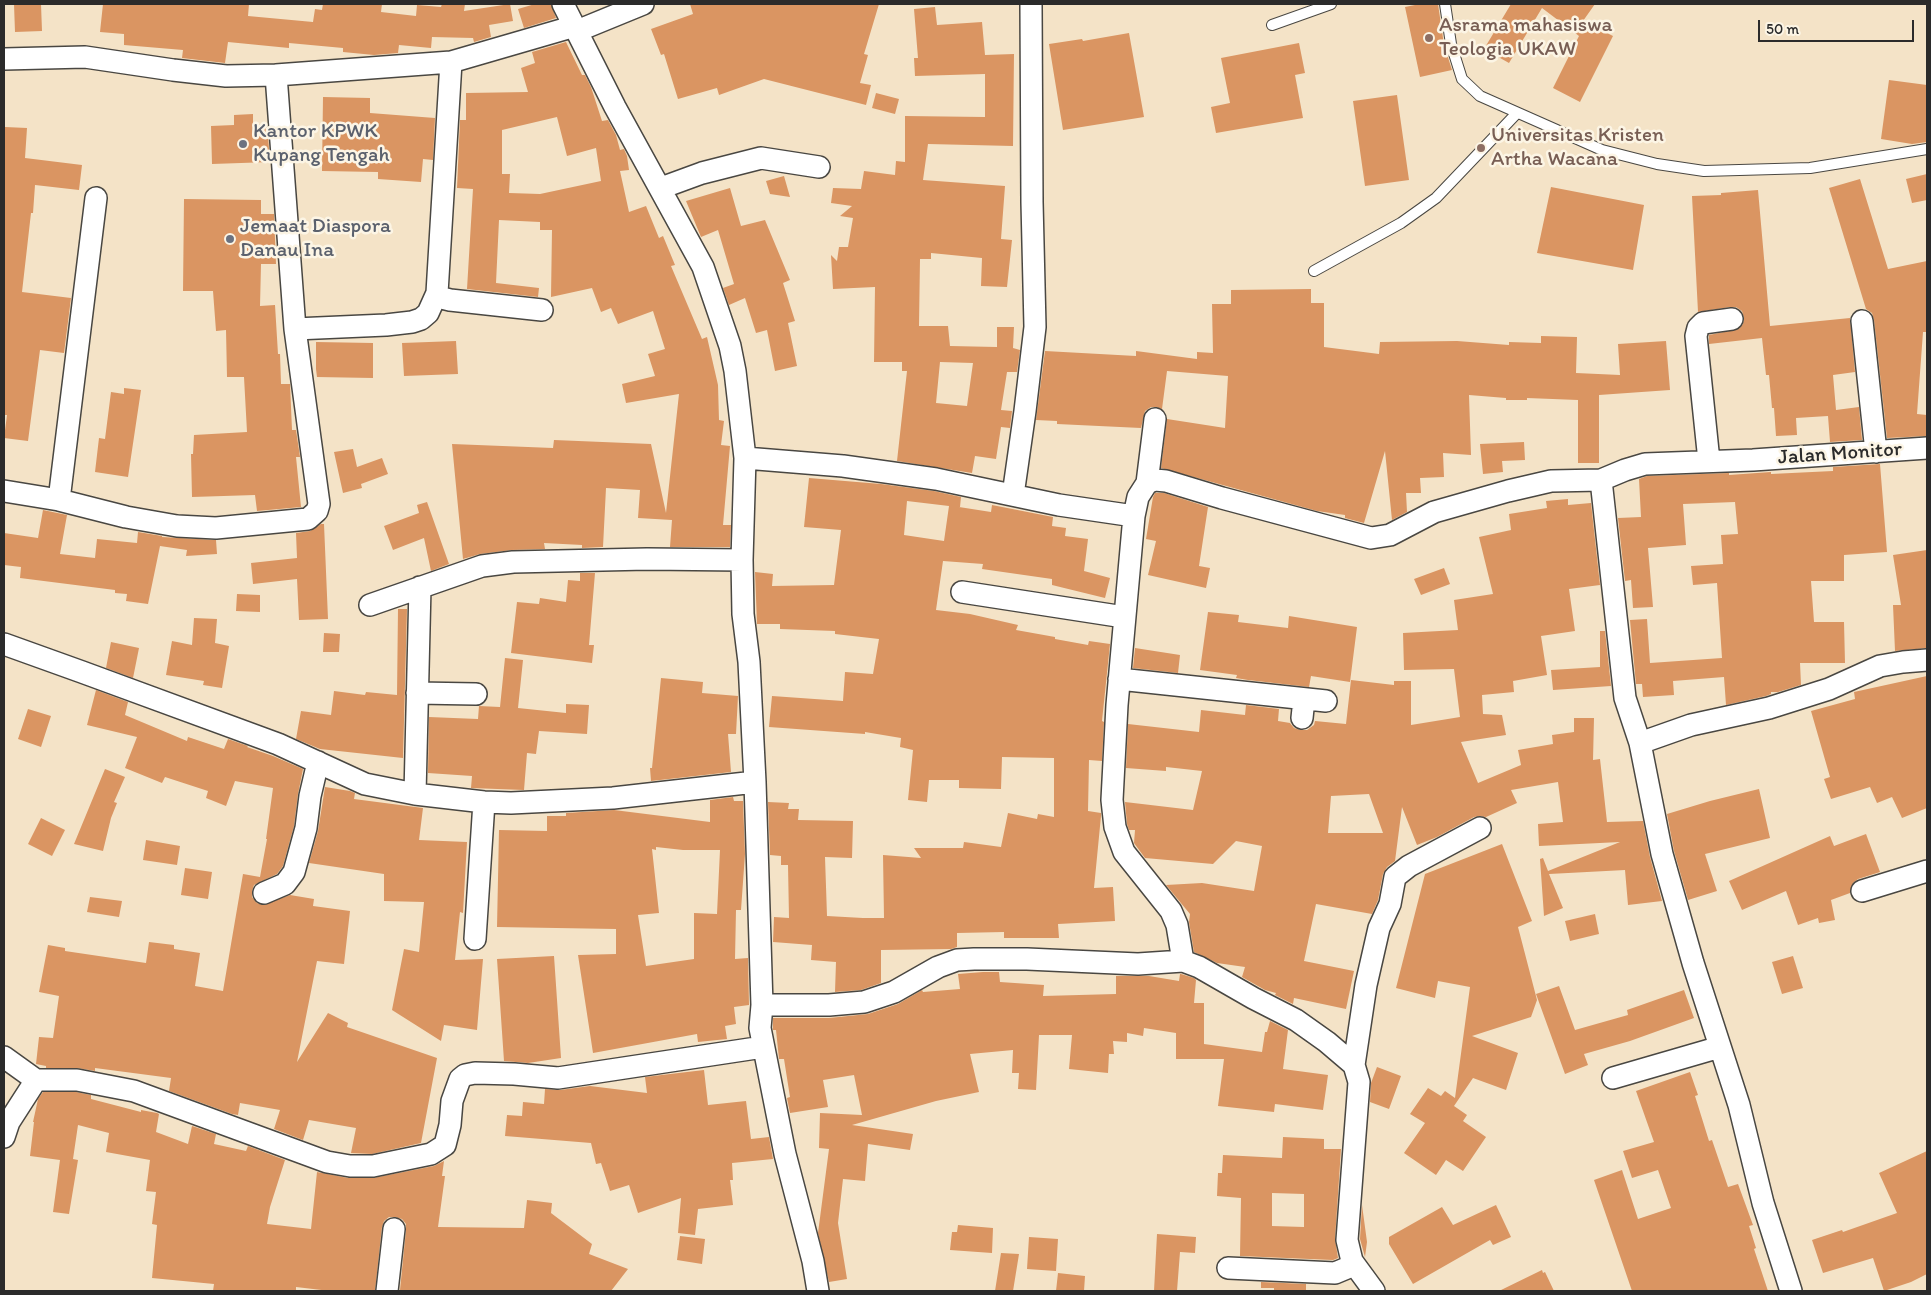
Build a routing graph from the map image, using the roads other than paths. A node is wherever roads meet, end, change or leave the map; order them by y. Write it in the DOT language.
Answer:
graph roads {
  1 [pos="564,4"];
  2 [pos="644,4"];
  3 [pos="1031,4"];
  4 [pos="1332,4"];
  5 [pos="1445,4"];
  6 [pos="1272,25"];
  7 [pos="576,29"];
  8 [pos="4,59"];
  9 [pos="451,62"];
  10 [pos="276,75"];
  11 [pos="1517,113"];
  12 [pos="1927,149"];
  13 [pos="819,167"];
  14 [pos="661,188"];
  15 [pos="96,198"];
  16 [pos="1314,271"];
  17 [pos="436,293"];
  18 [pos="542,310"];
  19 [pos="1732,320"];
  20 [pos="1862,321"];
  21 [pos="295,329"];
  22 [pos="1155,419"];
  23 [pos="1927,448"];
  24 [pos="1876,452"];
  25 [pos="745,458"];
  26 [pos="1709,461"];
  27 [pos="1601,480"];
  28 [pos="1147,483"];
  29 [pos="4,491"];
  30 [pos="1013,495"];
  31 [pos="59,500"];
  32 [pos="1134,516"];
  33 [pos="742,560"];
  34 [pos="420,586"];
  35 [pos="962,592"];
  36 [pos="370,605"];
  37 [pos="1124,617"];
  38 [pos="4,644"];
  39 [pos="1927,660"];
  40 [pos="1119,679"];
  41 [pos="417,693"];
  42 [pos="476,694"];
  43 [pos="1326,701"];
  44 [pos="1640,743"];
  45 [pos="318,762"];
  46 [pos="755,782"];
  47 [pos="415,794"];
  48 [pos="484,802"];
  49 [pos="1480,828"];
  50 [pos="1927,871"];
  51 [pos="1862,891"];
  52 [pos="264,893"];
  53 [pos="475,939"];
  54 [pos="1183,962"];
  55 [pos="762,1005"];
  56 [pos="763,1047"];
  57 [pos="1720,1047"];
  58 [pos="4,1057"];
  59 [pos="1354,1065"];
  60 [pos="1613,1078"];
  61 [pos="36,1080"];
  62 [pos="4,1137"];
  63 [pos="394,1229"];
  64 [pos="1352,1261"];
  65 [pos="1228,1268"];
  66 [pos="387,1291"];
  67 [pos="818,1291"];
  68 [pos="1374,1291"];
  69 [pos="1791,1291"];
  1 -- 7 [label="street"];
  2 -- 7 [label="street"];
  3 -- 30 [label="street"];
  4 -- 6 [label="lane"];
  5 -- 11 [label="lane"];
  7 -- 9 [label="street"];
  7 -- 14 [label="street"];
  8 -- 10 [label="street"];
  9 -- 10 [label="street"];
  9 -- 17 [label="street"];
  10 -- 21 [label="street"];
  11 -- 12 [label="lane"];
  11 -- 16 [label="lane"];
  13 -- 14 [label="street"];
  14 -- 25 [label="street"];
  15 -- 31 [label="street"];
  17 -- 18 [label="street"];
  17 -- 21 [label="street"];
  19 -- 26 [label="street"];
  20 -- 24 [label="street"];
  21 -- 31 [label="street"];
  22 -- 28 [label="street"];
  23 -- 24 [label="street, Jalan Monitor"];
  24 -- 26 [label="street, Jalan Monitor"];
  25 -- 30 [label="street"];
  25 -- 33 [label="street"];
  26 -- 27 [label="street, Jalan Monitor"];
  27 -- 28 [label="street"];
  27 -- 44 [label="street"];
  28 -- 32 [label="street"];
  29 -- 31 [label="street"];
  30 -- 32 [label="street"];
  32 -- 37 [label="street"];
  33 -- 34 [label="street"];
  33 -- 46 [label="street"];
  34 -- 36 [label="street"];
  34 -- 41 [label="street"];
  35 -- 37 [label="street"];
  37 -- 40 [label="street"];
  38 -- 45 [label="street"];
  39 -- 44 [label="street"];
  40 -- 43 [label="street"];
  40 -- 54 [label="street"];
  41 -- 42 [label="street"];
  41 -- 47 [label="street"];
  44 -- 57 [label="street"];
  45 -- 47 [label="street"];
  45 -- 52 [label="street"];
  46 -- 48 [label="street"];
  46 -- 55 [label="street"];
  47 -- 48 [label="street"];
  48 -- 53 [label="street"];
  49 -- 59 [label="street"];
  50 -- 51 [label="street"];
  54 -- 55 [label="street"];
  54 -- 59 [label="street"];
  55 -- 56 [label="street"];
  56 -- 61 [label="street"];
  56 -- 67 [label="street"];
  57 -- 60 [label="street"];
  57 -- 69 [label="street"];
  58 -- 61 [label="street"];
  59 -- 64 [label="street"];
  61 -- 62 [label="street"];
  63 -- 66 [label="street"];
  64 -- 65 [label="street"];
  64 -- 68 [label="street"];
}
